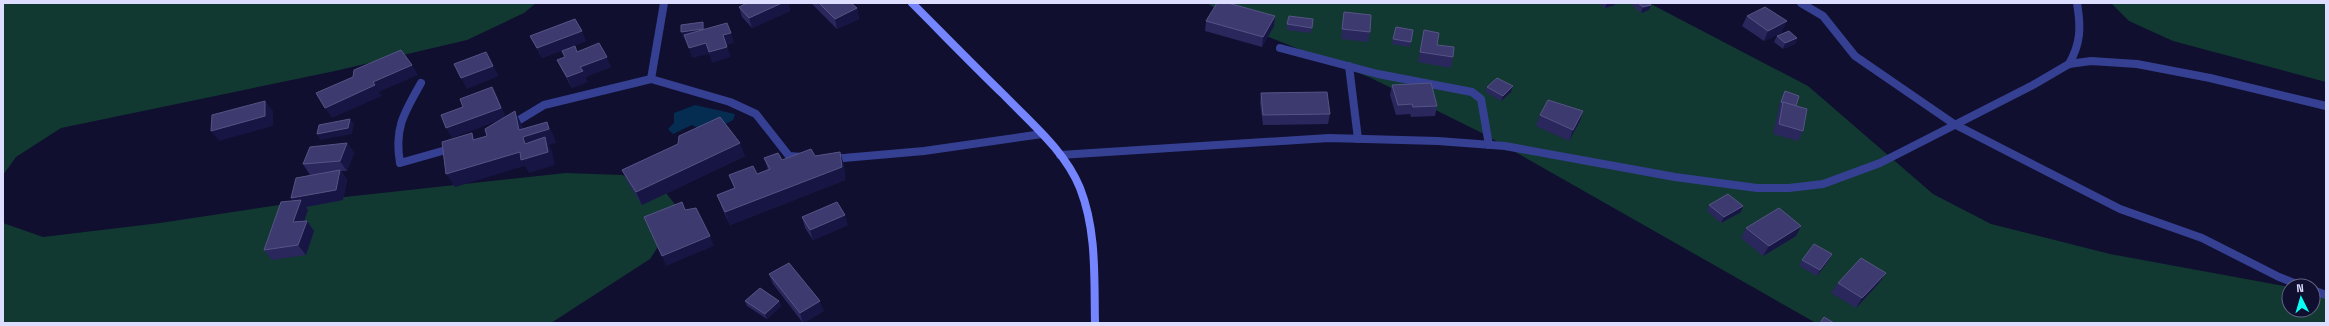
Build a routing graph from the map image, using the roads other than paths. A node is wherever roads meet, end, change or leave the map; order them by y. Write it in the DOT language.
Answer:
graph roads {
  1 [pos="664,3"];
  2 [pos="912,3"];
  3 [pos="1801,3"];
  4 [pos="2077,3"];
  5 [pos="1280,48"];
  6 [pos="2069,64"];
  7 [pos="1349,66"];
  8 [pos="651,79"];
  9 [pos="420,84"];
  10 [pos="2326,106"];
  11 [pos="1954,124"];
  12 [pos="504,129"];
  13 [pos="1042,134"];
  14 [pos="1358,139"];
  15 [pos="463,145"];
  16 [pos="1489,145"];
  17 [pos="1060,155"];
  18 [pos="810,158"];
  19 [pos="825,159"];
  20 [pos="2282,278"];
  21 [pos="1095,323"];
  1 -- 8 [label="street"];
  2 -- 13 [label="street"];
  3 -- 11 [label="street"];
  4 -- 6 [label="street"];
  5 -- 7 [label="street"];
  6 -- 10 [label="street"];
  6 -- 11 [label="street"];
  7 -- 14 [label="street"];
  7 -- 16 [label="street"];
  8 -- 12 [label="street"];
  8 -- 18 [label="street"];
  9 -- 15 [label="street"];
  11 -- 16 [label="street"];
  11 -- 20 [label="street"];
  13 -- 17 [label="street"];
  13 -- 19 [label="street"];
  14 -- 16 [label="street"];
  14 -- 17 [label="street"];
  17 -- 21 [label="street"];
}
